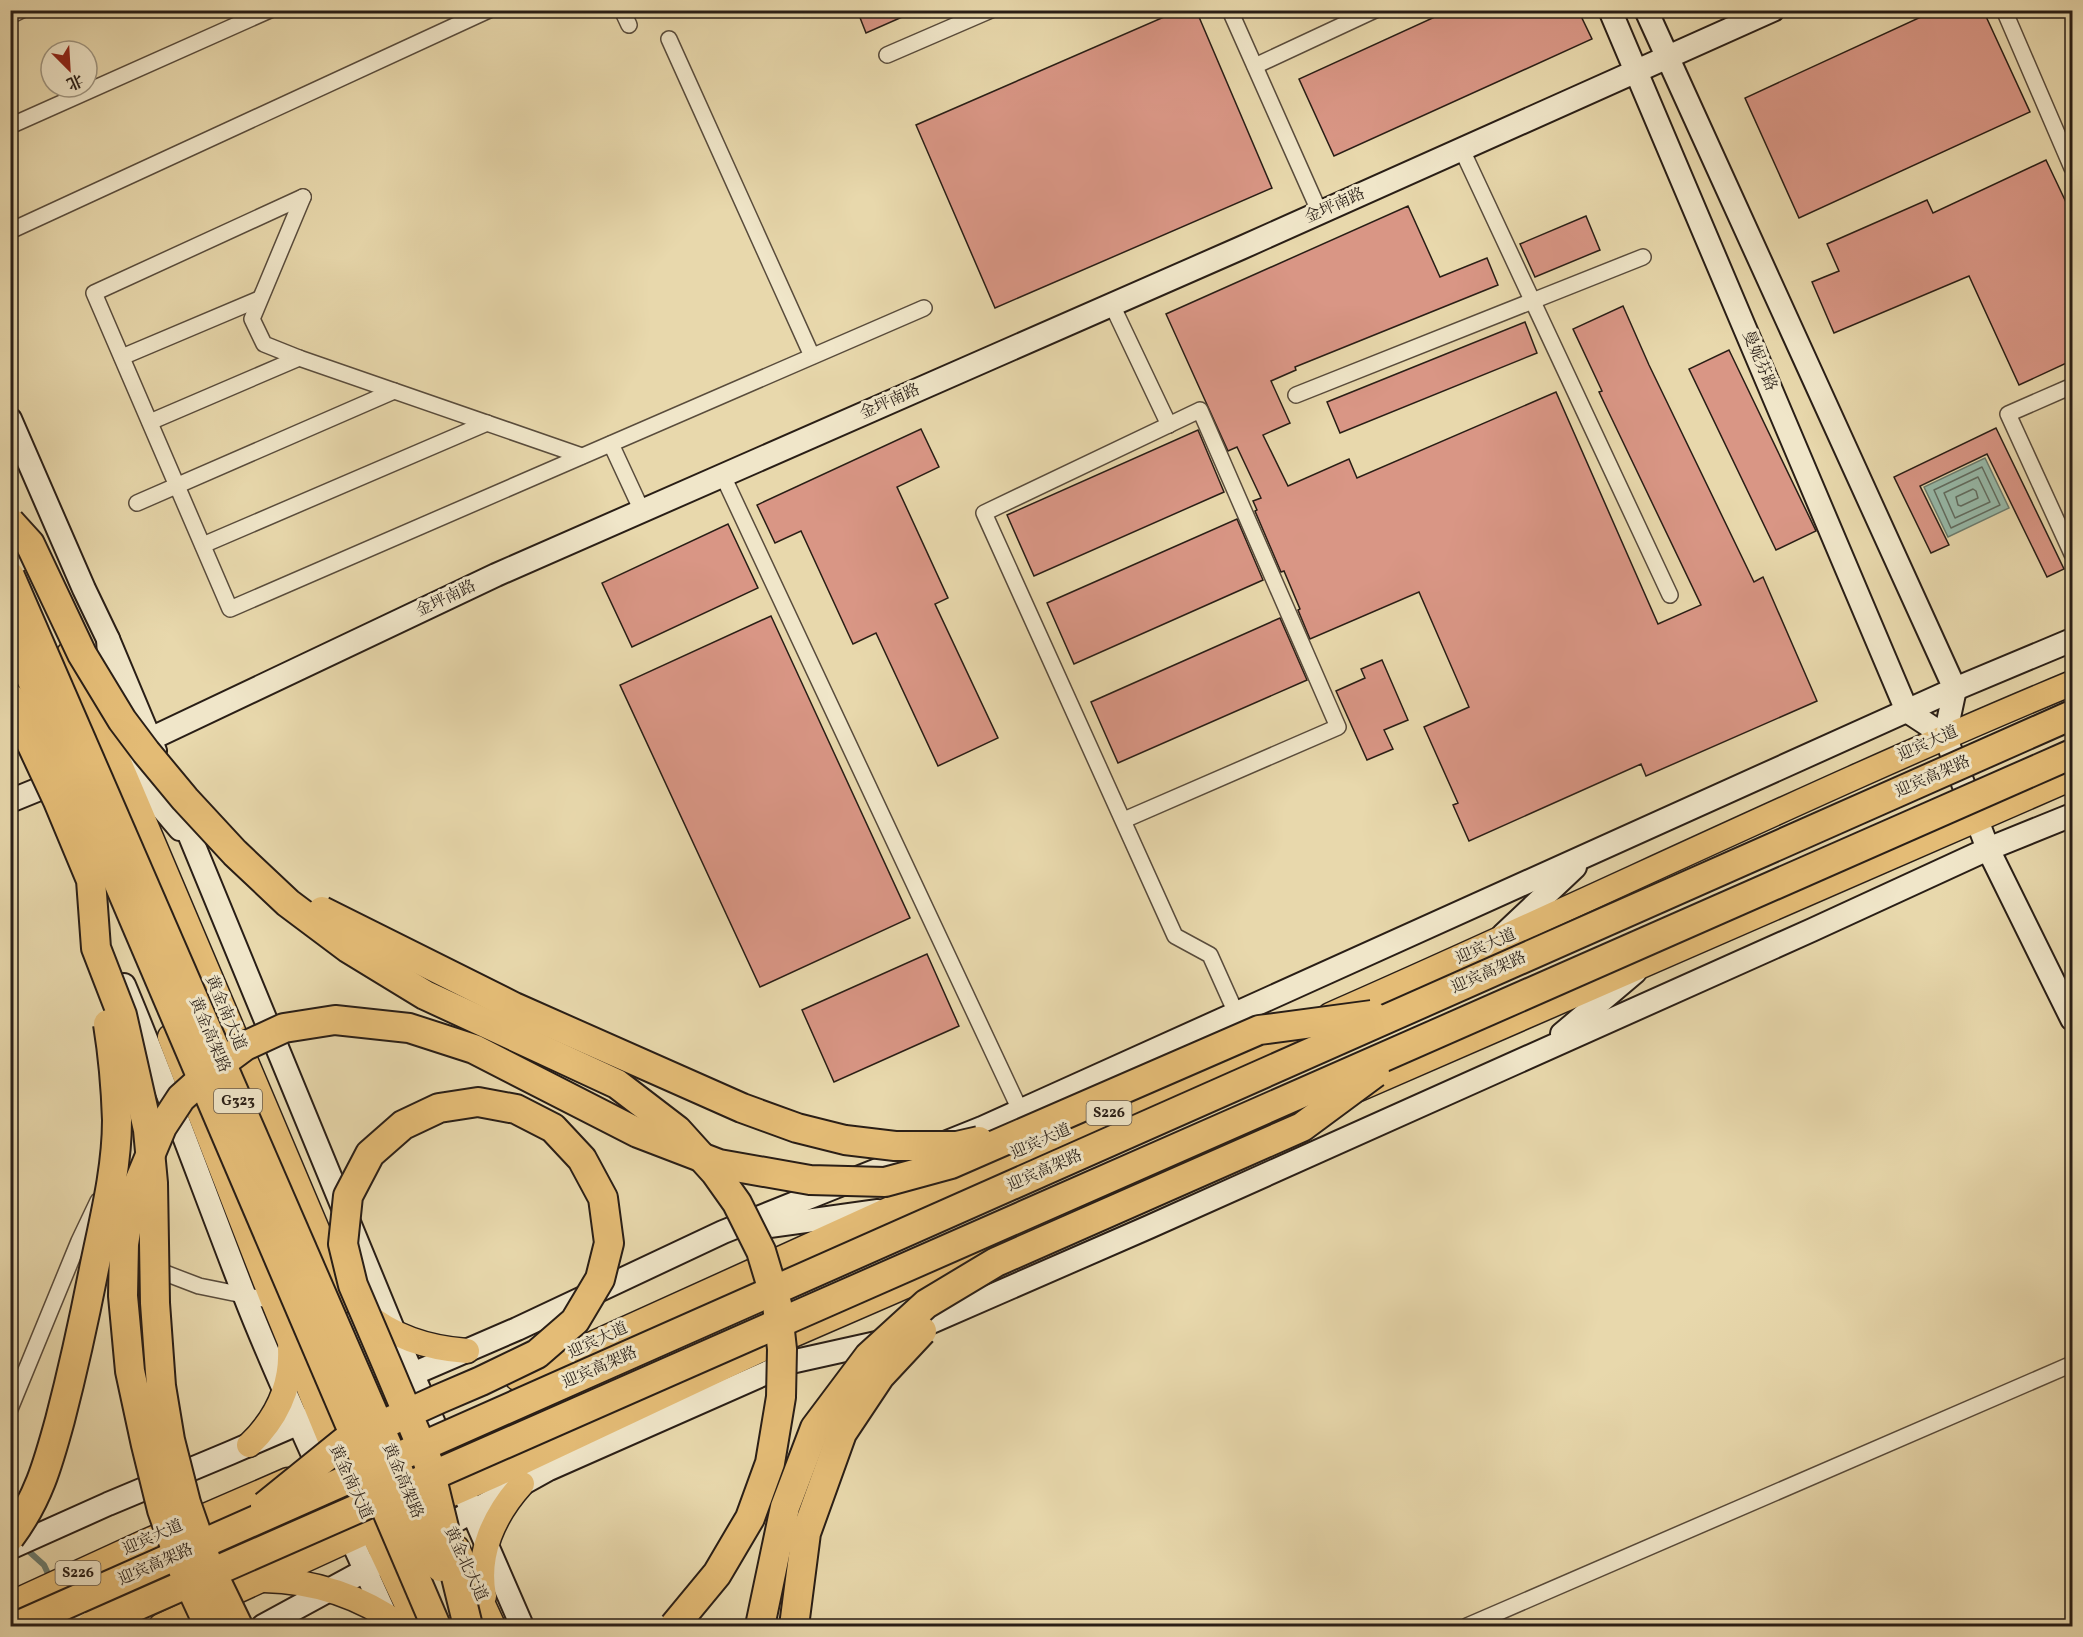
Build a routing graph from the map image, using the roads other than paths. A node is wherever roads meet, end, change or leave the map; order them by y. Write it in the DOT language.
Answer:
graph roads {
  1 [pos="22,10"];
  2 [pos="270,10"];
  3 [pos="489,10"];
  4 [pos="991,10"];
  5 [pos="1375,10"];
  6 [pos="1610,10"];
  7 [pos="1647,10"];
  8 [pos="1773,10"];
  9 [pos="2004,10"];
  10 [pos="1232,15"];
  11 [pos="10,16"];
  12 [pos="669,39"];
  13 [pos="887,56"];
  14 [pos="1667,58"];
  15 [pos="1255,66"];
  16 [pos="1636,72"];
  17 [pos="10,126"];
  18 [pos="1462,150"];
  19 [pos="2073,168"];
  20 [pos="1320,213"];
  21 [pos="10,231"];
  22 [pos="1643,258"];
  23 [pos="259,299"];
  24 [pos="1532,301"];
  25 [pos="1112,305"];
  26 [pos="924,308"];
  27 [pos="812,356"];
  28 [pos="122,357"];
  29 [pos="299,358"];
  30 [pos="2073,386"];
  31 [pos="394,391"];
  32 [pos="1296,395"];
  33 [pos="10,419"];
  34 [pos="150,422"];
  35 [pos="487,423"];
  36 [pos="1170,424"];
  37 [pos="611,444"];
  38 [pos="582,456"];
  39 [pos="723,476"];
  40 [pos="177,485"];
  41 [pos="138,503"];
  42 [pos="642,511"];
  43 [pos="10,522"];
  44 [pos="10,526"];
  45 [pos="203,545"];
  46 [pos="2073,554"];
  47 [pos="10,576"];
  48 [pos="1670,595"];
  49 [pos="10,629"];
  50 [pos="108,639"];
  51 [pos="2073,639"];
  52 [pos="10,670"];
  53 [pos="2073,683"];
  54 [pos="1955,689"];
  55 [pos="10,698"];
  56 [pos="1907,711"];
  57 [pos="10,713"];
  58 [pos="2073,715"];
  59 [pos="10,732"];
  60 [pos="1945,736"];
  61 [pos="150,739"];
  62 [pos="2073,754"];
  63 [pos="116,755"];
  64 [pos="2073,778"];
  65 [pos="50,785"];
  66 [pos="10,801"];
  67 [pos="2073,815"];
  68 [pos="1124,820"];
  69 [pos="1976,820"];
  70 [pos="193,844"];
  71 [pos="1988,849"];
  72 [pos="235,853"];
  73 [pos="1590,854"];
  74 [pos="1493,944"];
  75 [pos="96,948"];
  76 [pos="1641,967"];
  77 [pos="1404,1011"];
  78 [pos="1236,1013"];
  79 [pos="2073,1019"];
  80 [pos="1418,1042"];
  81 [pos="172,1043"];
  82 [pos="1542,1051"];
  83 [pos="159,1069"];
  84 [pos="1025,1120"];
  85 [pos="888,1210"];
  86 [pos="723,1233"];
  87 [pos="79,1241"];
  88 [pos="996,1262"];
  89 [pos="345,1294"];
  90 [pos="244,1296"];
  91 [pos="273,1301"];
  92 [pos="395,1334"];
  93 [pos="290,1342"];
  94 [pos="467,1351"];
  95 [pos="2073,1364"];
  96 [pos="413,1374"];
  97 [pos="384,1387"];
  98 [pos="285,1392"];
  99 [pos="10,1408"];
  100 [pos="431,1417"];
  101 [pos="309,1419"];
  102 [pos="402,1430"];
  103 [pos="249,1445"];
  104 [pos="328,1463"];
  105 [pos="522,1484"];
  106 [pos="468,1501"];
  107 [pos="436,1502"];
  108 [pos="447,1526"];
  109 [pos="235,1530"];
  110 [pos="362,1534"];
  111 [pos="10,1537"];
  112 [pos="487,1544"];
  113 [pos="10,1548"];
  114 [pos="386,1560"];
  115 [pos="365,1571"];
  116 [pos="262,1580"];
  117 [pos="332,1589"];
  118 [pos="10,1604"];
  119 [pos="170,1622"];
  120 [pos="392,1622"];
  121 [pos="479,1625"];
  122 [pos="17,1626"];
  123 [pos="91,1626"];
  124 [pos="209,1626"];
  125 [pos="238,1626"];
  126 [pos="263,1626"];
  127 [pos="417,1626"];
  128 [pos="436,1626"];
  129 [pos="522,1626"];
  130 [pos="674,1626"];
  131 [pos="760,1626"];
  132 [pos="794,1626"];
  133 [pos="1467,1626"];
  1 -- 11 [label="street"];
  2 -- 17 [label="street"];
  3 -- 21 [label="street"];
  4 -- 13 [label="street"];
  5 -- 15 [label="street"];
  6 -- 16 [label="street, 曼妮芬路"];
  7 -- 14 [label="street"];
  8 -- 14 [label="street, 金坪南路"];
  9 -- 19 [label="street"];
  10 -- 15 [label="street"];
  12 -- 27 [label="street"];
  14 -- 16 [label="street, 金坪南路"];
  14 -- 54 [label="street"];
  15 -- 20 [label="street"];
  16 -- 18 [label="street, 金坪南路"];
  16 -- 56 [label="street, 曼妮芬路"];
  18 -- 20 [label="street, 金坪南路"];
  18 -- 24 [label="street"];
  20 -- 25 [label="street, 金坪南路"];
  22 -- 24 [label="street"];
  23 -- 28 [label="street"];
  23 -- 28 [label="street"];
  23 -- 29 [label="street"];
  24 -- 32 [label="street"];
  24 -- 48 [label="street"];
  25 -- 36 [label="street"];
  25 -- 39 [label="street, 金坪南路"];
  26 -- 27 [label="street"];
  27 -- 37 [label="street"];
  28 -- 34 [label="street"];
  29 -- 31 [label="street"];
  29 -- 34 [label="street"];
  30 -- 46 [label="street"];
  31 -- 35 [label="street"];
  31 -- 40 [label="street"];
  33 -- 50 [label="street"];
  34 -- 40 [label="street"];
  35 -- 38 [label="street"];
  35 -- 45 [label="street"];
  36 -- 68 [label="street"];
  36 -- 68 [label="street"];
  37 -- 38 [label="street"];
  37 -- 42 [label="street"];
  38 -- 45 [label="street"];
  39 -- 42 [label="street, 金坪南路"];
  39 -- 84 [label="street"];
  40 -- 41 [label="street"];
  40 -- 45 [label="street"];
  42 -- 61 [label="street, 金坪南路"];
  43 -- 72 [label="highway, bridge"];
  44 -- 63 [label="main road, 黄金南大道"];
  47 -- 121 [label="highway, 黄金高架路 / G323, bridge"];
  49 -- 128 [label="highway, 黄金高架路 / G323, bridge"];
  50 -- 61 [label="street"];
  50 -- 63 [label="street"];
  51 -- 54 [label="street"];
  52 -- 65 [label="main road, 黄金南大道"];
  53 -- 60 [label="main road, 迎宾大道 / S226"];
  54 -- 56 [label="street"];
  54 -- 60 [label="street"];
  55 -- 75 [label="highway, bridge"];
  56 -- 60 [label="street"];
  56 -- 73 [label="street"];
  57 -- 65 [label="street"];
  58 -- 77 [label="highway, 迎宾高架路, bridge"];
  59 -- 65 [label="street"];
  60 -- 69 [label="street"];
  60 -- 74 [label="main road, 迎宾大道 / S226"];
  61 -- 63 [label="street, 金坪南路"];
  61 -- 70 [label="street"];
  62 -- 80 [label="highway, 迎宾高架路, bridge"];
  63 -- 65 [label="street, 金坪南路"];
  63 -- 70 [label="street"];
  63 -- 89 [label="main road, 黄金南大道"];
  64 -- 69 [label="main road"];
  65 -- 66 [label="street, 金坪南路"];
  65 -- 81 [label="main road, 黄金南大道"];
  65 -- 83 [label="street"];
  67 -- 71 [label="street"];
  68 -- 78 [label="street"];
  69 -- 71 [label="street"];
  69 -- 76 [label="main road"];
  70 -- 92 [label="street"];
  71 -- 79 [label="street"];
  71 -- 82 [label="street"];
  72 -- 84 [label="highway, bridge"];
  72 -- 130 [label="highway, bridge"];
  73 -- 74 [label="street"];
  73 -- 78 [label="street"];
  74 -- 85 [label="main road, 迎宾大道 / S226"];
  75 -- 111 [label="highway, bridge"];
  75 -- 125 [label="highway, bridge"];
  76 -- 82 [label="street"];
  76 -- 106 [label="main road"];
  77 -- 84 [label="highway, bridge"];
  77 -- 109 [label="highway, 迎宾高架路, bridge"];
  78 -- 84 [label="street"];
  80 -- 88 [label="highway, bridge"];
  80 -- 123 [label="highway, 迎宾高架路, bridge"];
  81 -- 83 [label="street"];
  81 -- 91 [label="main road, 黄金南大道"];
  82 -- 105 [label="street"];
  83 -- 87 [label="street"];
  83 -- 90 [label="street"];
  84 -- 86 [label="street"];
  84 -- 124 [label="highway, bridge"];
  85 -- 86 [label="street"];
  85 -- 100 [label="main road, 迎宾大道 / S226"];
  86 -- 94 [label="street"];
  87 -- 90 [label="street"];
  87 -- 99 [label="street"];
  88 -- 131 [label="highway, bridge"];
  88 -- 132 [label="highway, bridge"];
  89 -- 92 [label="main road"];
  89 -- 97 [label="main road, 黄金南大道"];
  90 -- 91 [label="street"];
  90 -- 98 [label="street"];
  91 -- 93 [label="main road, 黄金南大道"];
  92 -- 94 [label="main road"];
  92 -- 96 [label="street"];
  93 -- 98 [label="main road"];
  93 -- 101 [label="main road, 黄金南大道"];
  94 -- 96 [label="street"];
  95 -- 133 [label="street"];
  96 -- 97 [label="street"];
  96 -- 100 [label="street"];
  97 -- 101 [label="street"];
  97 -- 102 [label="main road, 黄金南大道"];
  98 -- 101 [label="street"];
  98 -- 103 [label="main road"];
  100 -- 102 [label="main road, 迎宾大道 / S226"];
  100 -- 106 [label="street"];
  101 -- 103 [label="street"];
  101 -- 104 [label="main road, 黄金南大道"];
  102 -- 104 [label="main road, 迎宾大道 / S226"];
  102 -- 107 [label="main road, 黄金南大道"];
  103 -- 113 [label="street"];
  104 -- 110 [label="main road, 黄金南大道"];
  104 -- 118 [label="main road, 迎宾大道 / S226"];
  105 -- 106 [label="street"];
  105 -- 112 [label="main road"];
  106 -- 107 [label="main road"];
  106 -- 108 [label="street"];
  106 -- 112 [label="street"];
  107 -- 108 [label="main road, 黄金北大道"];
  107 -- 110 [label="main road"];
  108 -- 114 [label="street"];
  108 -- 121 [label="main road, 黄金北大道"];
  109 -- 121 [label="highway, bridge"];
  109 -- 122 [label="highway, 迎宾高架路, bridge"];
  110 -- 114 [label="main road"];
  110 -- 115 [label="street"];
  110 -- 116 [label="main road"];
  112 -- 121 [label="main road"];
  112 -- 129 [label="street"];
  114 -- 115 [label="street"];
  114 -- 127 [label="main road"];
  115 -- 117 [label="street"];
  115 -- 120 [label="street"];
  116 -- 117 [label="main road"];
  116 -- 119 [label="main road"];
  117 -- 120 [label="main road"];
  117 -- 126 [label="street"];
}
